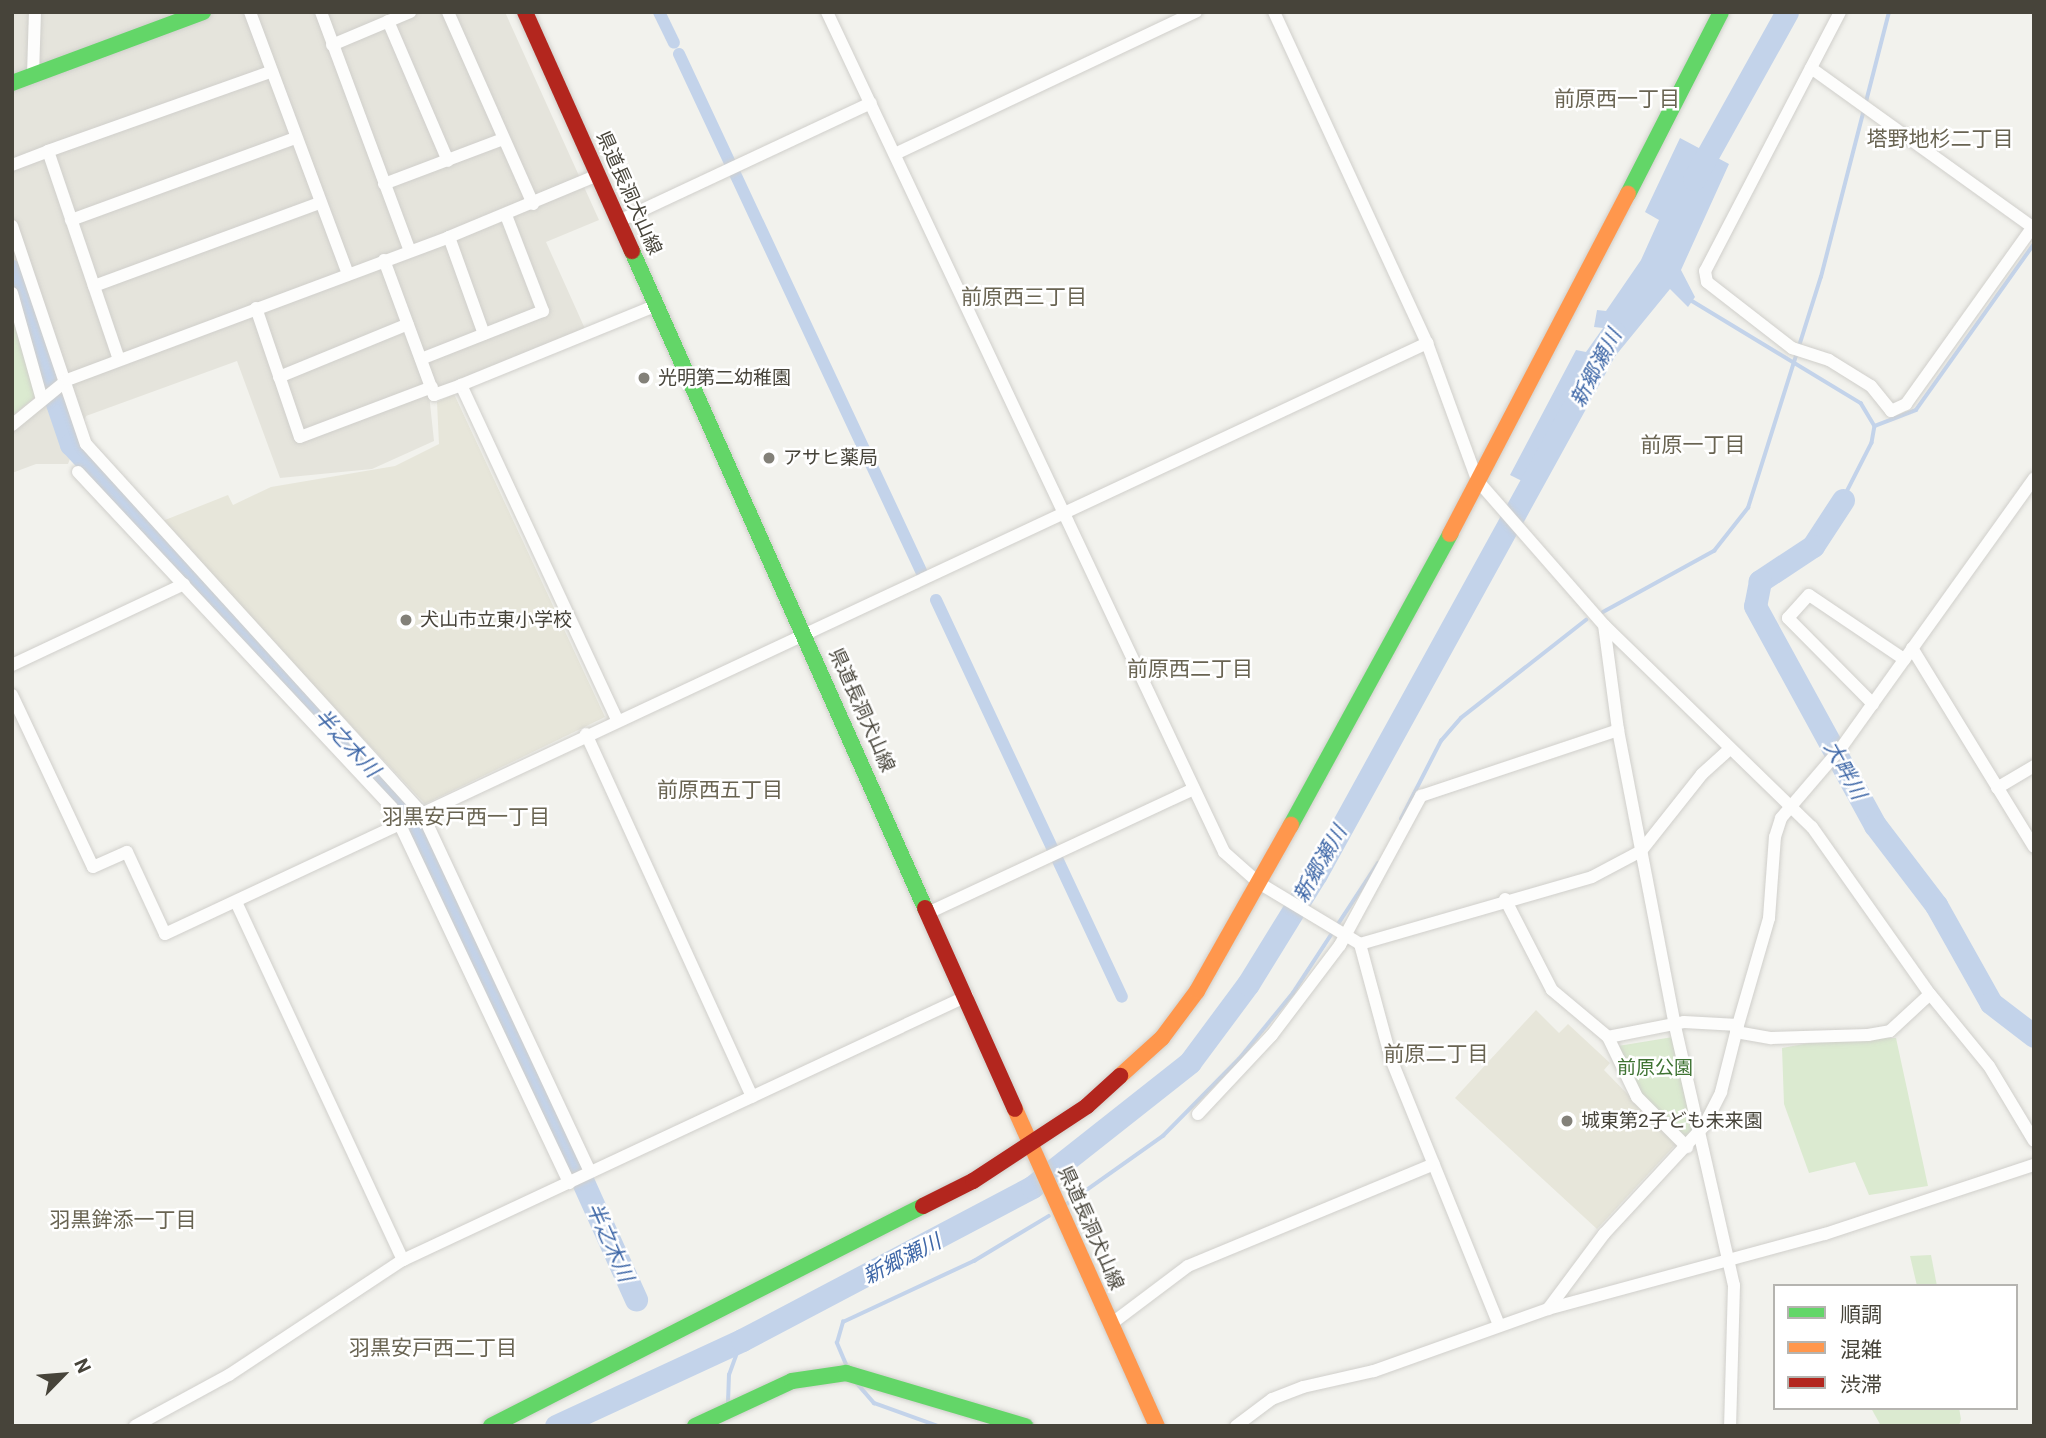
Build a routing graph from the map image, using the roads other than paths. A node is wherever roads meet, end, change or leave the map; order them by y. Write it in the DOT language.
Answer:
graph roads {
  1 [pos="35,12"];
  2 [pos="203,12"];
  3 [pos="250,12"];
  4 [pos="321,12"];
  5 [pos="410,12"];
  6 [pos="448,12"];
  7 [pos="525,12"];
  8 [pos="827,12"];
  9 [pos="1196,12"];
  10 [pos="1274,12"];
  11 [pos="1721,12"];
  12 [pos="1840,12"];
  13 [pos="388,21"];
  14 [pos="332,45"];
  15 [pos="1811,68"];
  16 [pos="270,72"];
  17 [pos="33,75"];
  18 [pos="12,83"];
  19 [pos="871,103"];
  20 [pos="295,138"];
  21 [pos="503,139"];
  22 [pos="48,151"];
  23 [pos="895,154"];
  24 [pos="448,161"];
  25 [pos="12,165"];
  26 [pos="598,175"];
  27 [pos="384,184"];
  28 [pos="320,203"];
  29 [pos="533,204"];
  30 [pos="506,215"];
  31 [pos="71,220"];
  32 [pos="619,221"];
  33 [pos="12,226"];
  34 [pos="2033,227"];
  35 [pos="449,237"];
  36 [pos="410,251"];
  37 [pos="384,260"];
  38 [pos="348,274"];
  39 [pos="94,286"];
  40 [pos="12,293"];
  41 [pos="657,305"];
  42 [pos="256,308"];
  43 [pos="408,324"];
  44 [pos="484,334"];
  45 [pos="1427,343"];
  46 [pos="119,359"];
  47 [pos="421,359"];
  48 [pos="279,377"];
  49 [pos="63,383"];
  50 [pos="461,385"];
  51 [pos="432,387"];
  52 [pos="42,400"];
  53 [pos="12,425"];
  54 [pos="78,472"];
  55 [pos="2034,478"];
  56 [pos="1477,480"];
  57 [pos="1063,513"];
  58 [pos="184,584"];
  59 [pos="1604,625"];
  60 [pos="805,634"];
  61 [pos="1908,654"];
  62 [pos="12,665"];
  63 [pos="12,695"];
  64 [pos="1872,704"];
  65 [pos="617,719"];
  66 [pos="1618,730"];
  67 [pos="586,734"];
  68 [pos="1730,748"];
  69 [pos="2034,766"];
  70 [pos="1997,788"];
  71 [pos="1194,789"];
  72 [pos="1792,810"];
  73 [pos="421,814"];
  74 [pos="404,822"];
  75 [pos="2034,847"];
  76 [pos="1642,850"];
  77 [pos="1259,883"];
  78 [pos="1505,899"];
  79 [pos="236,902"];
  80 [pos="930,912"];
  81 [pos="1344,936"];
  82 [pos="1360,944"];
  83 [pos="1930,994"];
  84 [pos="967,996"];
  85 [pos="1675,1026"];
  86 [pos="1737,1028"];
  87 [pos="1608,1037"];
  88 [pos="752,1097"];
  89 [pos="1198,1114"];
  90 [pos="1696,1133"];
  91 [pos="2034,1141"];
  92 [pos="1031,1144"];
  93 [pos="1687,1147"];
  94 [pos="1434,1164"];
  95 [pos="2034,1165"];
  96 [pos="590,1172"];
  97 [pos="569,1183"];
  98 [pos="403,1260"];
  99 [pos="1728,1261"];
  100 [pos="1548,1309"];
  101 [pos="1111,1324"];
  102 [pos="1499,1325"];
  103 [pos="135,1426"];
  104 [pos="491,1426"];
  105 [pos="695,1426"];
  106 [pos="1025,1426"];
  107 [pos="1157,1426"];
  108 [pos="1236,1426"];
  109 [pos="1730,1426"];
  1 -- 17 [label="street"];
  2 -- 17 [label="street"];
  3 -- 16 [label="street"];
  4 -- 14 [label="street"];
  5 -- 13 [label="street"];
  6 -- 21 [label="street"];
  7 -- 26 [label="street, 県道長洞犬山線"];
  8 -- 19 [label="street"];
  9 -- 23 [label="street"];
  10 -- 45 [label="street"];
  11 -- 56 [label="street"];
  12 -- 15 [label="street"];
  13 -- 14 [label="street"];
  13 -- 24 [label="street"];
  14 -- 27 [label="street"];
  15 -- 34 [label="street"];
  15 -- 34 [label="street"];
  16 -- 20 [label="street"];
  16 -- 22 [label="street"];
  17 -- 18 [label="street"];
  19 -- 23 [label="street"];
  19 -- 32 [label="street"];
  20 -- 28 [label="street"];
  20 -- 31 [label="street"];
  21 -- 24 [label="street"];
  21 -- 29 [label="street"];
  22 -- 25 [label="street"];
  22 -- 31 [label="street"];
  23 -- 57 [label="street"];
  24 -- 27 [label="street"];
  26 -- 29 [label="street"];
  26 -- 32 [label="street, 県道長洞犬山線"];
  27 -- 36 [label="street"];
  28 -- 38 [label="street"];
  28 -- 39 [label="street"];
  29 -- 30 [label="street"];
  30 -- 35 [label="street"];
  30 -- 44 [label="street"];
  31 -- 39 [label="street"];
  32 -- 41 [label="street, 県道長洞犬山線"];
  33 -- 49 [label="street"];
  35 -- 36 [label="street"];
  35 -- 44 [label="street"];
  36 -- 37 [label="street"];
  37 -- 38 [label="street"];
  37 -- 43 [label="street"];
  38 -- 42 [label="street"];
  39 -- 46 [label="street"];
  40 -- 52 [label="street"];
  41 -- 50 [label="street"];
  41 -- 60 [label="street, 県道長洞犬山線"];
  42 -- 46 [label="street"];
  42 -- 48 [label="street"];
  43 -- 47 [label="street"];
  43 -- 48 [label="street"];
  44 -- 47 [label="street"];
  45 -- 56 [label="street"];
  45 -- 57 [label="street"];
  46 -- 49 [label="street"];
  47 -- 51 [label="street"];
  48 -- 51 [label="street"];
  49 -- 52 [label="street"];
  49 -- 73 [label="street"];
  50 -- 51 [label="street"];
  50 -- 65 [label="street"];
  52 -- 53 [label="street"];
  54 -- 58 [label="street"];
  55 -- 61 [label="street"];
  56 -- 59 [label="street"];
  56 -- 77 [label="street"];
  57 -- 60 [label="street"];
  57 -- 71 [label="street"];
  58 -- 62 [label="street"];
  58 -- 74 [label="street"];
  59 -- 66 [label="street"];
  59 -- 68 [label="street"];
  60 -- 65 [label="street"];
  60 -- 80 [label="street, 県道長洞犬山線"];
  61 -- 64 [label="street"];
  61 -- 64 [label="street"];
  61 -- 70 [label="street"];
  63 -- 79 [label="street"];
  64 -- 72 [label="street"];
  65 -- 67 [label="street"];
  66 -- 76 [label="street"];
  66 -- 81 [label="street"];
  67 -- 73 [label="street"];
  67 -- 88 [label="street"];
  68 -- 72 [label="street"];
  68 -- 76 [label="street"];
  69 -- 70 [label="street"];
  70 -- 75 [label="street"];
  71 -- 77 [label="street"];
  71 -- 80 [label="street"];
  72 -- 83 [label="street"];
  72 -- 86 [label="street"];
  73 -- 74 [label="street"];
  73 -- 96 [label="street"];
  74 -- 79 [label="street"];
  74 -- 97 [label="street"];
  76 -- 78 [label="street"];
  76 -- 85 [label="street"];
  77 -- 81 [label="street"];
  77 -- 92 [label="street"];
  78 -- 82 [label="street"];
  78 -- 87 [label="street"];
  79 -- 98 [label="street"];
  80 -- 84 [label="street, 県道長洞犬山線"];
  81 -- 82 [label="street"];
  81 -- 89 [label="street"];
  82 -- 94 [label="street"];
  83 -- 86 [label="street"];
  83 -- 91 [label="street"];
  84 -- 88 [label="street"];
  84 -- 92 [label="street, 県道長洞犬山線"];
  85 -- 86 [label="street"];
  85 -- 87 [label="street"];
  85 -- 90 [label="street"];
  86 -- 90 [label="street"];
  87 -- 93 [label="street"];
  88 -- 96 [label="street"];
  90 -- 93 [label="street"];
  90 -- 99 [label="street"];
  92 -- 101 [label="street, 県道長洞犬山線"];
  92 -- 104 [label="street"];
  93 -- 100 [label="street"];
  94 -- 101 [label="street"];
  94 -- 102 [label="street"];
  95 -- 99 [label="street"];
  96 -- 97 [label="street"];
  97 -- 98 [label="street"];
  98 -- 103 [label="street"];
  99 -- 100 [label="street"];
  99 -- 109 [label="street"];
  100 -- 102 [label="street"];
  101 -- 107 [label="street, 県道長洞犬山線"];
  102 -- 108 [label="street"];
  105 -- 106 [label="street"];
}
